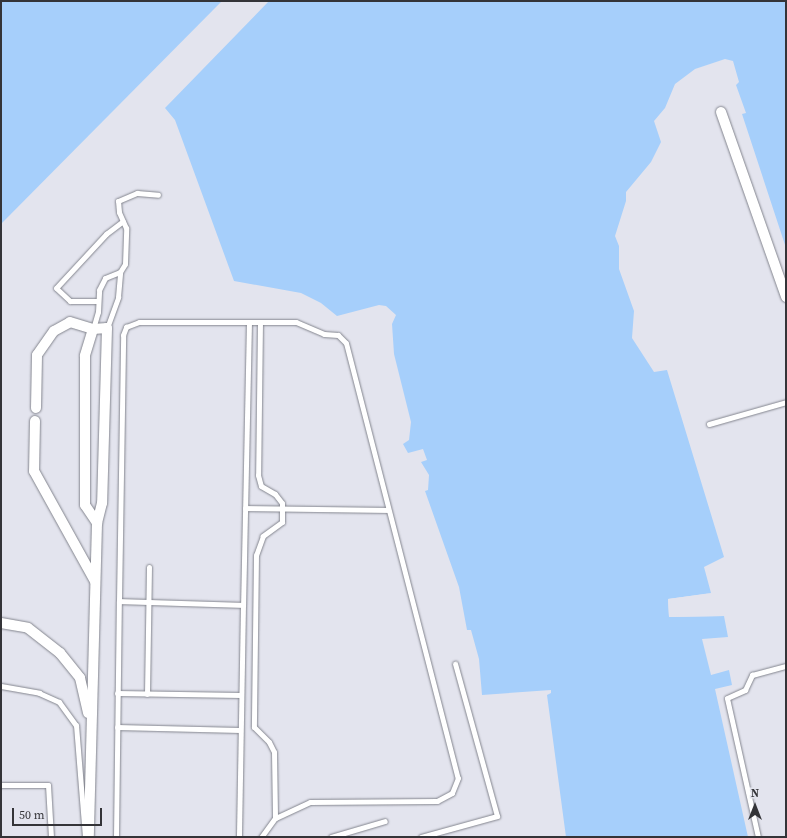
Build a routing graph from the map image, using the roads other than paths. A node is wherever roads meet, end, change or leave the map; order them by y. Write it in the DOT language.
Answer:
graph roads {
  1 [pos="721,112"];
  2 [pos="158,195"];
  3 [pos="123,221"];
  4 [pos="120,272"];
  5 [pos="786,297"];
  6 [pos="98,301"];
  7 [pos="249,322"];
  8 [pos="260,322"];
  9 [pos="108,328"];
  10 [pos="93,329"];
  11 [pos="786,402"];
  12 [pos="36,408"];
  13 [pos="35,421"];
  14 [pos="709,424"];
  15 [pos="245,508"];
  16 [pos="282,509"];
  17 [pos="388,510"];
  18 [pos="98,523"];
  19 [pos="149,566"];
  20 [pos="95,581"];
  21 [pos="118,601"];
  22 [pos="148,602"];
  23 [pos="243,605"];
  24 [pos="1,623"];
  25 [pos="455,664"];
  26 [pos="786,666"];
  27 [pos="1,686"];
  28 [pos="118,694"];
  29 [pos="147,694"];
  30 [pos="241,695"];
  31 [pos="92,726"];
  32 [pos="117,727"];
  33 [pos="240,730"];
  34 [pos="1,784"];
  35 [pos="275,818"];
  36 [pos="385,821"];
  37 [pos="51,837"];
  38 [pos="85,837"];
  39 [pos="89,837"];
  40 [pos="116,837"];
  41 [pos="239,837"];
  42 [pos="261,837"];
  43 [pos="331,837"];
  44 [pos="421,837"];
  45 [pos="758,837"];
  1 -- 5 [label="street"];
  2 -- 3 [label="lane"];
  3 -- 4 [label="lane"];
  3 -- 6 [label="lane"];
  4 -- 6 [label="lane"];
  4 -- 9 [label="lane"];
  6 -- 10 [label="lane"];
  7 -- 8 [label="lane"];
  7 -- 15 [label="lane"];
  7 -- 21 [label="lane"];
  8 -- 16 [label="lane"];
  8 -- 17 [label="lane"];
  9 -- 10 [label="street"];
  9 -- 18 [label="street"];
  10 -- 12 [label="street"];
  10 -- 18 [label="street"];
  11 -- 14 [label="lane"];
  13 -- 20 [label="street"];
  15 -- 16 [label="lane"];
  15 -- 23 [label="lane"];
  16 -- 17 [label="lane"];
  16 -- 35 [label="lane"];
  17 -- 35 [label="lane"];
  18 -- 20 [label="street"];
  19 -- 22 [label="lane"];
  20 -- 31 [label="street"];
  21 -- 22 [label="lane"];
  21 -- 28 [label="lane"];
  22 -- 23 [label="lane"];
  22 -- 29 [label="lane"];
  23 -- 30 [label="lane"];
  24 -- 31 [label="street"];
  25 -- 44 [label="lane"];
  26 -- 45 [label="lane"];
  27 -- 38 [label="lane"];
  28 -- 29 [label="lane"];
  28 -- 32 [label="lane"];
  29 -- 30 [label="lane"];
  30 -- 33 [label="lane"];
  31 -- 39 [label="street"];
  32 -- 33 [label="lane"];
  32 -- 40 [label="lane"];
  33 -- 41 [label="lane"];
  34 -- 37 [label="lane"];
  35 -- 42 [label="lane"];
  36 -- 43 [label="lane"];
}
